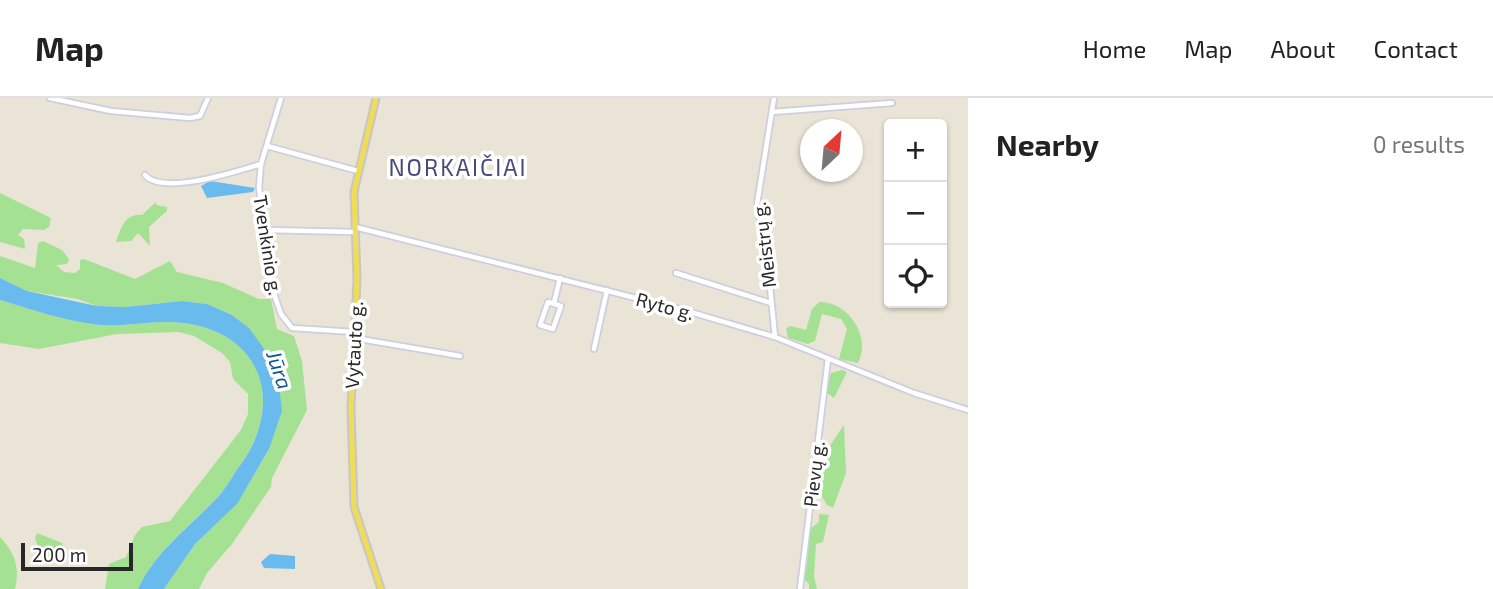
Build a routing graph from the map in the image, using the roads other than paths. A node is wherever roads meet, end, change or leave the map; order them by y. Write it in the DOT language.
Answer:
graph roads {
  1 [pos="50,98"];
  2 [pos="208,98"];
  3 [pos="281,98"];
  4 [pos="376,98"];
  5 [pos="774,98"];
  6 [pos="892,103"];
  7 [pos="772,112"];
  8 [pos="267,146"];
  9 [pos="261,164"];
  10 [pos="358,171"];
  11 [pos="145,175"];
  12 [pos="266,230"];
  13 [pos="355,230"];
  14 [pos="676,273"];
  15 [pos="560,278"];
  16 [pos="607,290"];
  17 [pos="554,303"];
  18 [pos="771,303"];
  19 [pos="354,335"];
  20 [pos="775,337"];
  21 [pos="594,349"];
  22 [pos="460,356"];
  23 [pos="828,359"];
  24 [pos="968,410"];
  25 [pos="382,589"];
  26 [pos="800,589"];
  1 -- 2 [label="street"];
  3 -- 8 [label="street, Tvenkinio g."];
  4 -- 10 [label="main road, Vytauto g."];
  5 -- 7 [label="street, Meistrų g."];
  6 -- 7 [label="street"];
  7 -- 18 [label="street, Meistrų g."];
  8 -- 9 [label="street, Tvenkinio g."];
  8 -- 10 [label="street"];
  9 -- 11 [label="street"];
  9 -- 12 [label="street, Tvenkinio g."];
  10 -- 13 [label="main road, Vytauto g."];
  12 -- 13 [label="street, Ryto g."];
  12 -- 19 [label="street, Tvenkinio g."];
  13 -- 15 [label="street, Ryto g."];
  13 -- 19 [label="main road, Vytauto g."];
  14 -- 18 [label="street"];
  15 -- 16 [label="street, Ryto g."];
  15 -- 17 [label="street"];
  16 -- 20 [label="street, Ryto g."];
  16 -- 21 [label="street"];
  17 -- 17 [label="street"];
  18 -- 20 [label="street, Meistrų g."];
  19 -- 22 [label="street"];
  19 -- 25 [label="main road, Vytauto g."];
  20 -- 23 [label="street, Ryto g."];
  23 -- 24 [label="street, Ryto g."];
  23 -- 26 [label="street, Pievų g."];
}
